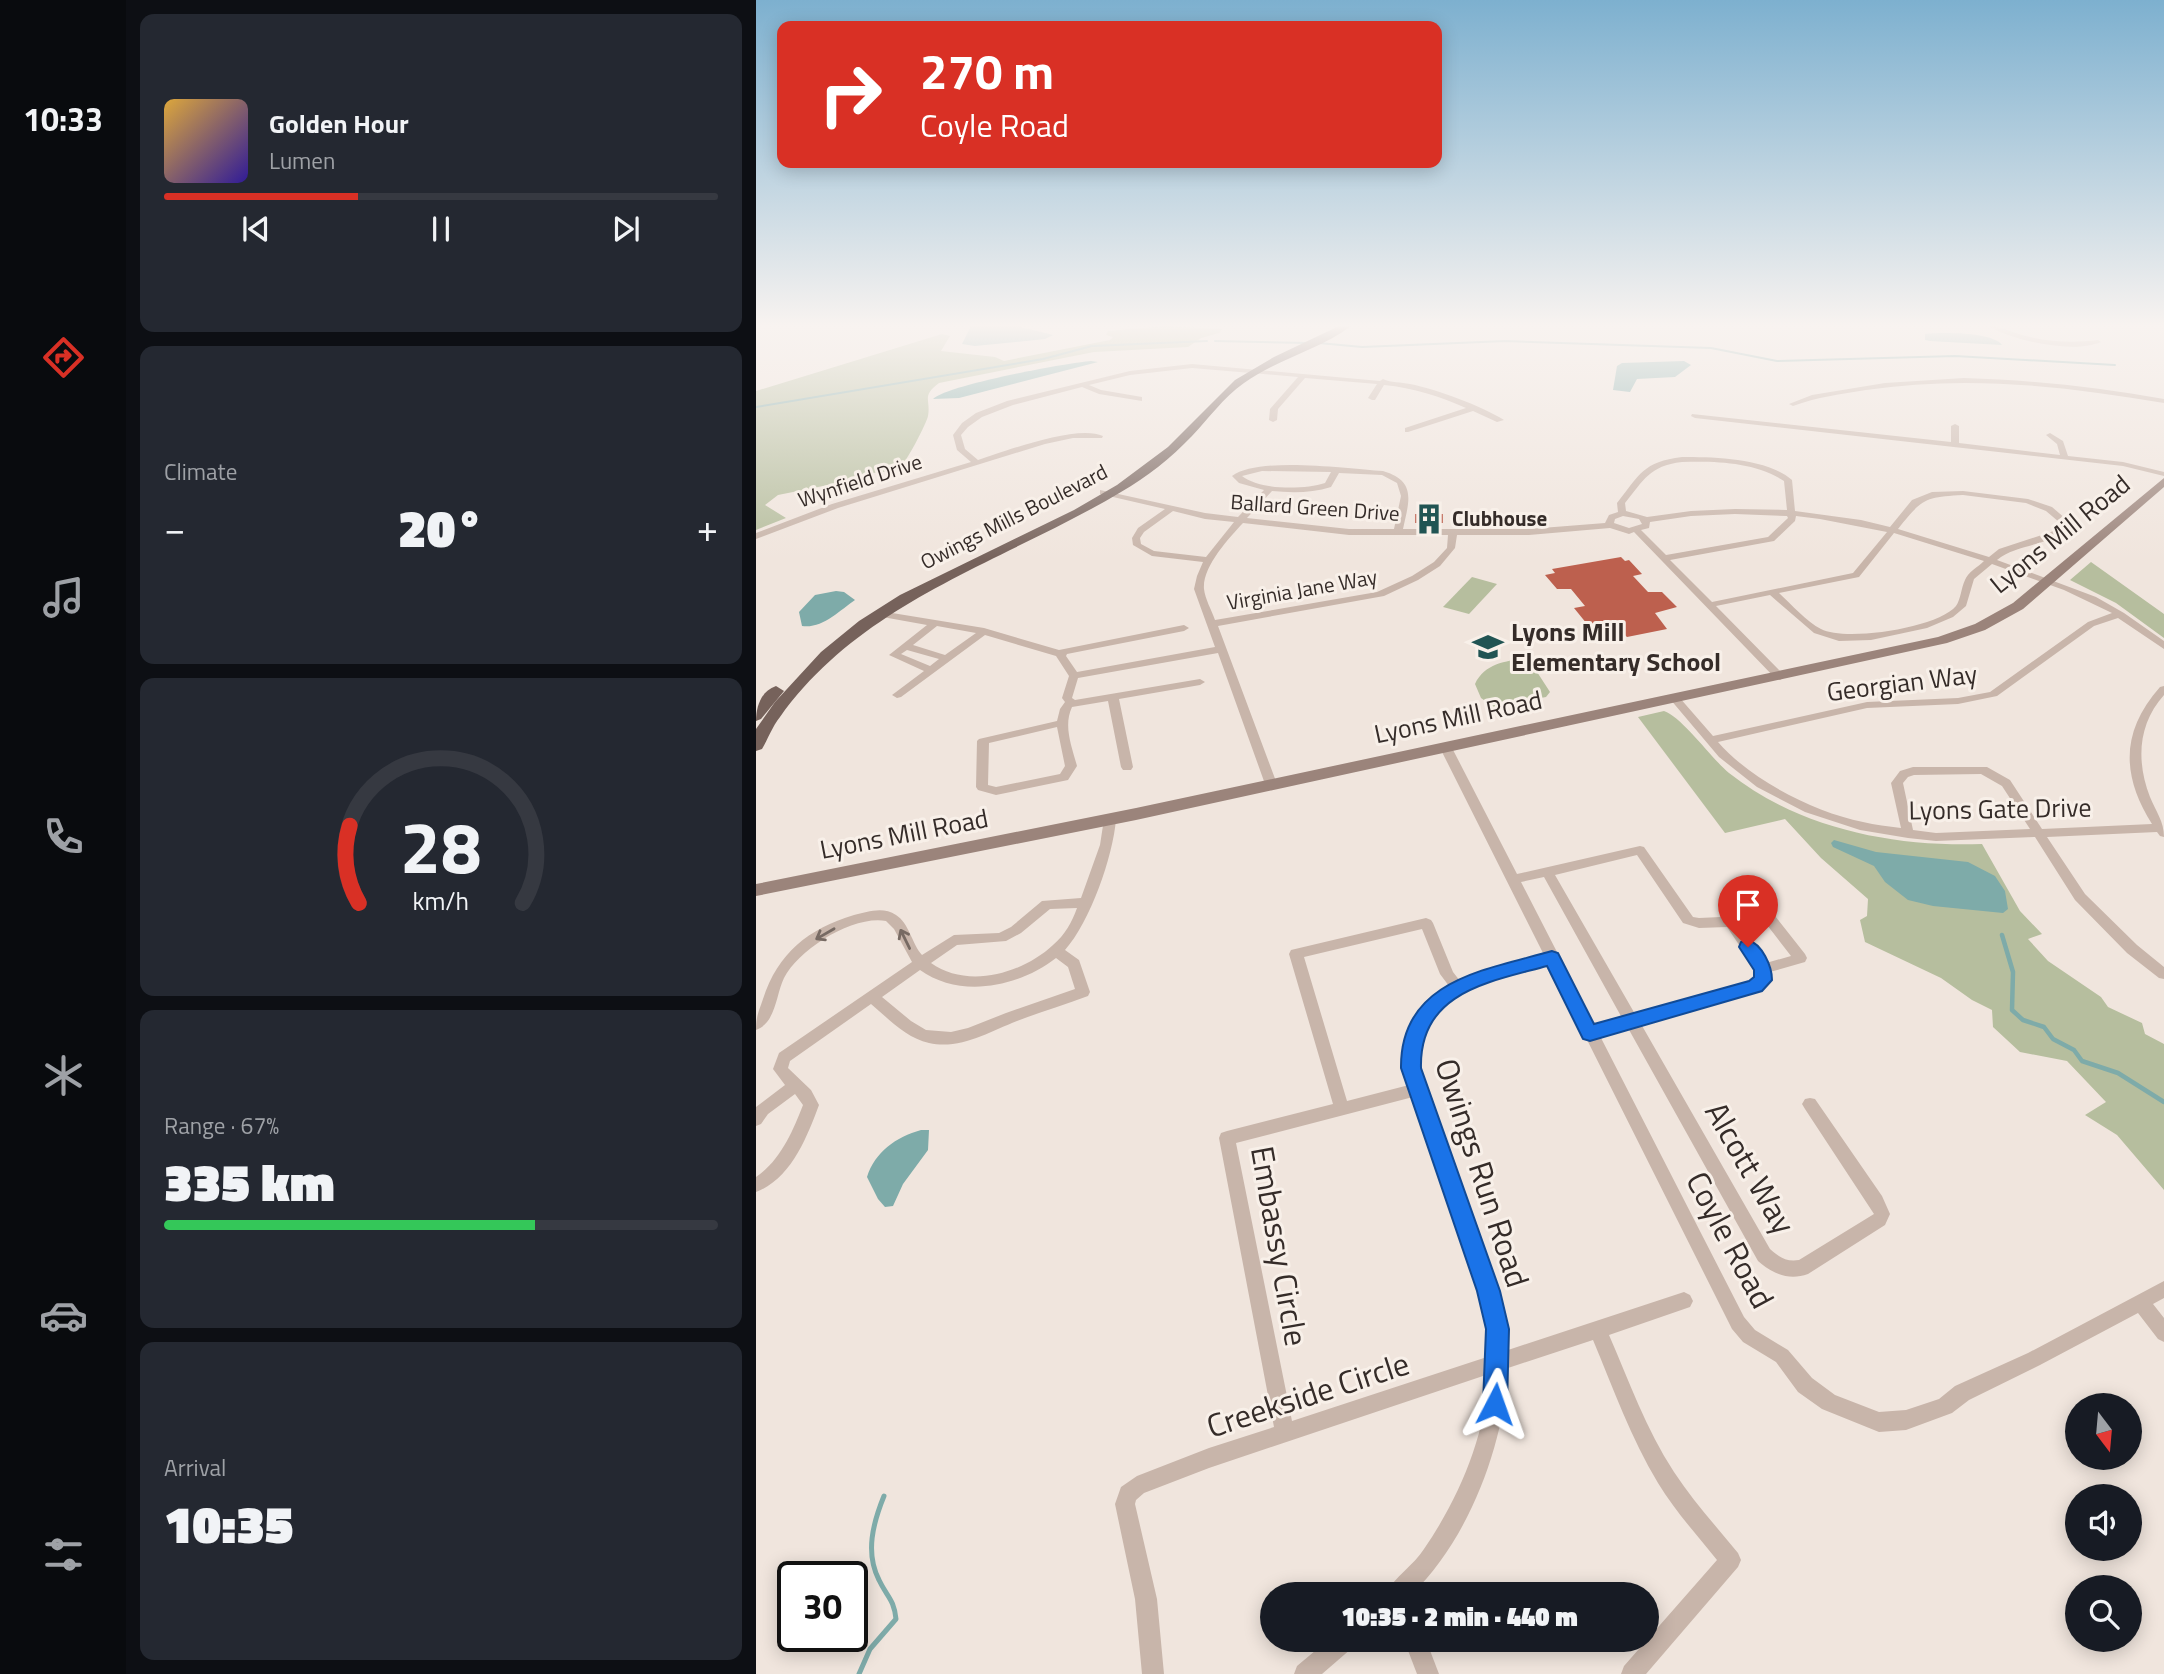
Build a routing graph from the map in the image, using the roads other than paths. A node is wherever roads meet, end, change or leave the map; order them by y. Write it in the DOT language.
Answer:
graph roads {
  1 [pos="1009,404"];
  2 [pos="1205,404"];
  3 [pos="1279,404"];
  4 [pos="1460,404"];
  5 [pos="1471,409"];
  6 [pos="1695,416"];
  7 [pos="1273,420"];
  8 [pos="1500,420"];
  9 [pos="1955,426"];
  10 [pos="1408,430"];
  11 [pos="2050,435"];
  12 [pos="1099,436"];
  13 [pos="1955,445"];
  14 [pos="2065,457"];
  15 [pos="976,462"];
  16 [pos="2110,463"];
  17 [pos="1336,471"];
  18 [pos="2164,474"];
  19 [pos="2164,481"];
  20 [pos="1272,487"];
  21 [pos="1107,493"];
  22 [pos="1170,509"];
  23 [pos="1792,512"];
  24 [pos="1622,513"];
  25 [pos="1646,520"];
  26 [pos="1241,521"];
  27 [pos="1611,525"];
  28 [pos="1894,529"];
  29 [pos="1636,530"];
  30 [pos="1452,532"];
  31 [pos="1398,533"];
  32 [pos="756,536"];
  33 [pos="1665,558"];
  34 [pos="1207,560"];
  35 [pos="1990,561"];
  36 [pos="2048,581"];
  37 [pos="1773,593"];
  38 [pos="1709,606"];
  39 [pos="880,614"];
  40 [pos="2119,614"];
  41 [pos="935,623"];
  42 [pos="1212,624"];
  43 [pos="1184,628"];
  44 [pos="984,631"];
  45 [pos="905,646"];
  46 [pos="2164,646"];
  47 [pos="1222,649"];
  48 [pos="1060,654"];
  49 [pos="946,658"];
  50 [pos="930,670"];
  51 [pos="1074,676"];
  52 [pos="1780,677"];
  53 [pos="1200,682"];
  54 [pos="2164,689"];
  55 [pos="897,695"];
  56 [pos="1113,697"];
  57 [pos="1675,699"];
  58 [pos="1070,703"];
  59 [pos="756,716"];
  60 [pos="1062,723"];
  61 [pos="1711,740"];
  62 [pos="756,746"];
  63 [pos="1445,746"];
  64 [pos="1127,767"];
  65 [pos="1271,784"];
  66 [pos="1110,819"];
  67 [pos="2162,831"];
  68 [pos="2037,833"];
  69 [pos="1908,834"];
  70 [pos="1547,872"];
  71 [pos="1512,880"];
  72 [pos="756,890"];
  73 [pos="1085,903"];
  74 [pos="1732,924"];
  75 [pos="1056,951"];
  76 [pos="1552,958"];
  77 [pos="921,962"];
  78 [pos="1763,969"];
  79 [pos="2164,974"];
  80 [pos="1457,987"];
  81 [pos="872,996"];
  82 [pos="1632,1022"];
  83 [pos="756,1024"];
  84 [pos="1590,1033"];
  85 [pos="795,1086"];
  86 [pos="1419,1089"];
  87 [pos="1810,1104"];
  88 [pos="1342,1108"];
  89 [pos="756,1119"];
  90 [pos="756,1185"];
  91 [pos="2164,1289"];
  92 [pos="1684,1301"];
  93 [pos="2141,1303"];
  94 [pos="1598,1331"];
  95 [pos="2164,1333"];
  96 [pos="1498,1363"];
  97 [pos="1285,1433"];
  98 [pos="1409,1582"];
  99 [pos="1331,1652"];
  100 [pos="1419,1652"];
  101 [pos="1153,1674"];
  102 [pos="1305,1674"];
  103 [pos="1427,1674"];
  104 [pos="1632,1674"];
  1 -- 15 [label="street"];
  2 -- 21 [label="main road, Owings Mills Boulevard"];
  3 -- 7 [label="street"];
  4 -- 5 [label="street"];
  5 -- 8 [label="street"];
  5 -- 10 [label="street"];
  6 -- 13 [label="street"];
  9 -- 13 [label="street"];
  11 -- 14 [label="street"];
  12 -- 15 [label="street, Wynfield Drive"];
  13 -- 14 [label="street"];
  14 -- 16 [label="street"];
  15 -- 32 [label="street, Wynfield Drive"];
  16 -- 18 [label="street"];
  16 -- 19 [label="street"];
  17 -- 20 [label="street"];
  17 -- 20 [label="street"];
  17 -- 31 [label="street"];
  19 -- 36 [label="main road, Lyons Mill Road"];
  20 -- 26 [label="street"];
  21 -- 22 [label="street, Ballard Green Drive"];
  21 -- 39 [label="main road, Owings Mills Boulevard"];
  21 -- 59 [label="main road, Owings Mills Boulevard"];
  22 -- 26 [label="street, Ballard Green Drive"];
  22 -- 34 [label="street"];
  23 -- 24 [label="street"];
  23 -- 25 [label="street"];
  23 -- 28 [label="street"];
  23 -- 33 [label="street"];
  24 -- 25 [label="street"];
  24 -- 27 [label="street"];
  25 -- 29 [label="street"];
  26 -- 31 [label="street, Ballard Green Drive"];
  26 -- 34 [label="street"];
  27 -- 29 [label="street, Ballard Green Drive"];
  27 -- 30 [label="street, Ballard Green Drive"];
  28 -- 35 [label="street"];
  28 -- 35 [label="street"];
  28 -- 37 [label="street"];
  29 -- 33 [label="street"];
  30 -- 31 [label="street, Ballard Green Drive"];
  30 -- 42 [label="street, Virginia Jane Way"];
  33 -- 38 [label="street"];
  34 -- 42 [label="street"];
  35 -- 36 [label="street"];
  35 -- 37 [label="street"];
  36 -- 40 [label="street"];
  36 -- 52 [label="main road, Lyons Mill Road"];
  37 -- 38 [label="street"];
  38 -- 52 [label="street"];
  39 -- 41 [label="street"];
  39 -- 62 [label="main road, Owings Mills Boulevard"];
  40 -- 46 [label="street"];
  40 -- 61 [label="street, Georgian Way"];
  41 -- 44 [label="street"];
  41 -- 45 [label="street"];
  42 -- 47 [label="street"];
  43 -- 48 [label="street"];
  44 -- 48 [label="street"];
  44 -- 49 [label="street"];
  45 -- 49 [label="street"];
  45 -- 50 [label="street"];
  47 -- 51 [label="street"];
  47 -- 65 [label="street"];
  48 -- 51 [label="street"];
  49 -- 50 [label="street"];
  50 -- 55 [label="street"];
  51 -- 58 [label="street"];
  52 -- 57 [label="main road, Lyons Mill Road"];
  53 -- 56 [label="street"];
  54 -- 67 [label="street"];
  56 -- 58 [label="street"];
  56 -- 64 [label="street"];
  57 -- 61 [label="street, Lyons Gate Drive"];
  57 -- 63 [label="main road, Lyons Mill Road"];
  58 -- 60 [label="street"];
  60 -- 60 [label="street"];
  61 -- 69 [label="street, Lyons Gate Drive"];
  63 -- 65 [label="main road, Lyons Mill Road"];
  63 -- 71 [label="street, Coyle Road"];
  65 -- 66 [label="main road, Lyons Mill Road"];
  66 -- 72 [label="main road, Lyons Mill Road"];
  66 -- 73 [label="street"];
  67 -- 68 [label="street, Lyons Gate Drive"];
  68 -- 69 [label="street, Lyons Gate Drive"];
  68 -- 69 [label="street"];
  68 -- 79 [label="street"];
  70 -- 71 [label="street"];
  70 -- 74 [label="street"];
  70 -- 82 [label="street"];
  71 -- 76 [label="street, Coyle Road"];
  73 -- 75 [label="street"];
  73 -- 77 [label="street"];
  74 -- 78 [label="street"];
  74 -- 78 [label="street"];
  75 -- 77 [label="street"];
  75 -- 81 [label="street"];
  76 -- 80 [label="street, Owings Run Road"];
  76 -- 84 [label="street, Coyle Road"];
  77 -- 81 [label="street"];
  77 -- 83 [label="street, one-way"];
  78 -- 82 [label="street"];
  80 -- 86 [label="street, Owings Run Road"];
  80 -- 88 [label="street"];
  81 -- 85 [label="street"];
  82 -- 84 [label="street"];
  82 -- 87 [label="street, Alcott Way"];
  84 -- 93 [label="street, Coyle Road"];
  85 -- 89 [label="street"];
  85 -- 90 [label="street"];
  86 -- 88 [label="street, Embassy Circle"];
  86 -- 96 [label="street, Owings Run Road"];
  88 -- 97 [label="street, Embassy Circle"];
  91 -- 93 [label="street, Coyle Road"];
  92 -- 94 [label="street, Creekside Circle"];
  93 -- 95 [label="street"];
  94 -- 96 [label="street, Creekside Circle"];
  94 -- 104 [label="street"];
  96 -- 97 [label="street, Creekside Circle"];
  96 -- 98 [label="street, Owings Run Road"];
  97 -- 101 [label="street, Creekside Circle"];
  99 -- 102 [label="street"];
  100 -- 103 [label="street"];
}
